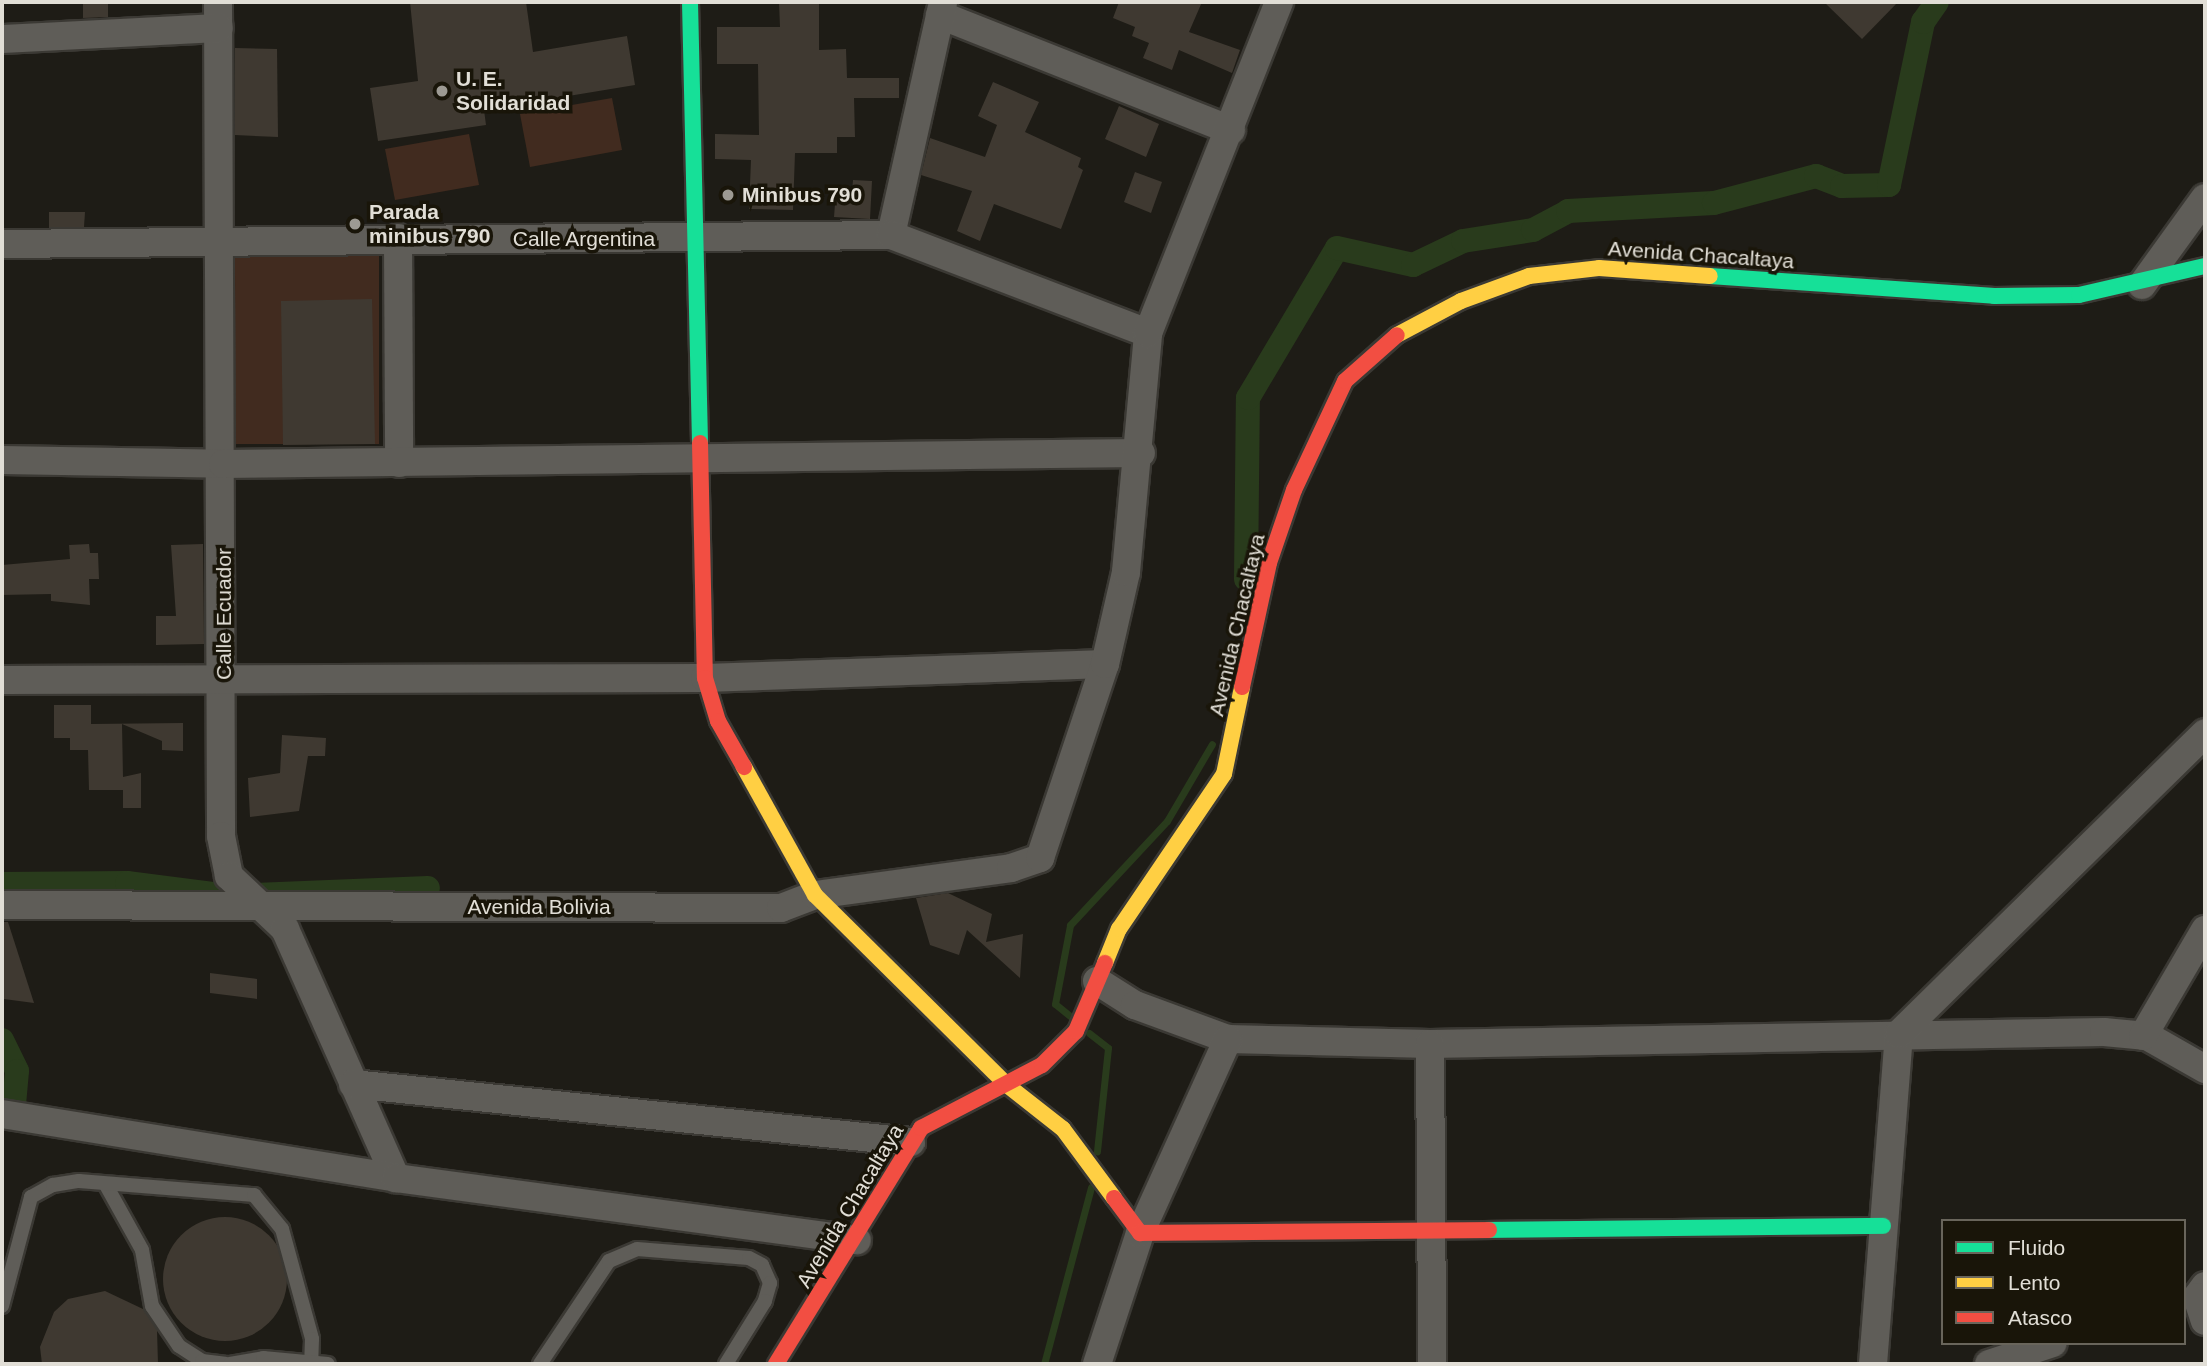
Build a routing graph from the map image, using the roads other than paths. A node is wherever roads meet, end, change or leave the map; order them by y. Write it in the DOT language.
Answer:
graph roads {
  1 [pos="690,2"];
  2 [pos="1279,2"];
  3 [pos="941,8"];
  4 [pos="219,15"];
  5 [pos="2,39"];
  6 [pos="1231,130"];
  7 [pos="2205,198"];
  8 [pos="891,235"];
  9 [pos="221,238"];
  10 [pos="398,238"];
  11 [pos="694,240"];
  12 [pos="2,244"];
  13 [pos="2205,266"];
  14 [pos="2142,285"];
  15 [pos="1148,333"];
  16 [pos="1142,453"];
  17 [pos="699,457"];
  18 [pos="2,460"];
  19 [pos="399,463"];
  20 [pos="223,464"];
  21 [pos="1105,664"];
  22 [pos="225,678"];
  23 [pos="705,678"];
  24 [pos="2,680"];
  25 [pos="2205,733"];
  26 [pos="815,895"];
  27 [pos="2,905"];
  28 [pos="260,907"];
  29 [pos="2205,930"];
  30 [pos="1097,981"];
  31 [pos="1899,1034"];
  32 [pos="2143,1036"];
  33 [pos="1228,1039"];
  34 [pos="1430,1044"];
  35 [pos="2205,1069"];
  36 [pos="353,1084"];
  37 [pos="1007,1085"];
  38 [pos="2,1114"];
  39 [pos="911,1142"];
  40 [pos="396,1178"];
  41 [pos="106,1185"];
  42 [pos="1883,1226"];
  43 [pos="1435,1227"];
  44 [pos="1140,1234"];
  45 [pos="857,1240"];
  46 [pos="2,1306"];
  47 [pos="2047,1345"];
  48 [pos="311,1362"];
  49 [pos="202,1363"];
  50 [pos="227,1364"];
  51 [pos="328,1364"];
  52 [pos="540,1364"];
  53 [pos="726,1364"];
  54 [pos="776,1364"];
  55 [pos="1097,1364"];
  56 [pos="1432,1364"];
  57 [pos="1873,1364"];
  58 [pos="1989,1364"];
  1 -- 11 [label="street"];
  2 -- 6 [label="street"];
  3 -- 6 [label="street"];
  3 -- 8 [label="street"];
  4 -- 5 [label="street"];
  4 -- 9 [label="street, Calle Ecuador"];
  6 -- 15 [label="street"];
  7 -- 14 [label="street"];
  8 -- 11 [label="street, Calle Argentina"];
  8 -- 15 [label="street, Calle Argentina"];
  9 -- 10 [label="street, Calle Argentina"];
  9 -- 12 [label="street, Calle Argentina"];
  9 -- 20 [label="street, Calle Ecuador"];
  10 -- 11 [label="street, Calle Argentina"];
  10 -- 19 [label="street"];
  11 -- 17 [label="street"];
  13 -- 14 [label="street, Avenida Chacaltaya"];
  14 -- 30 [label="street, Avenida Chacaltaya"];
  15 -- 16 [label="street"];
  16 -- 17 [label="street"];
  16 -- 21 [label="street"];
  17 -- 19 [label="street"];
  17 -- 23 [label="street"];
  18 -- 20 [label="street"];
  19 -- 20 [label="street"];
  20 -- 22 [label="street, Calle Ecuador"];
  21 -- 23 [label="street"];
  21 -- 26 [label="street, Avenida Bolivia"];
  22 -- 23 [label="street"];
  22 -- 24 [label="street"];
  22 -- 28 [label="street, Calle Ecuador"];
  23 -- 26 [label="street"];
  25 -- 31 [label="street"];
  26 -- 28 [label="street, Avenida Bolivia"];
  26 -- 37 [label="street"];
  27 -- 28 [label="street, Avenida Bolivia"];
  28 -- 36 [label="street, Calle Ecuador"];
  29 -- 32 [label="street"];
  30 -- 33 [label="street"];
  30 -- 37 [label="street, Avenida Chacaltaya"];
  31 -- 32 [label="street"];
  31 -- 34 [label="street"];
  31 -- 42 [label="street"];
  32 -- 35 [label="street"];
  33 -- 34 [label="street"];
  33 -- 44 [label="street"];
  34 -- 43 [label="street"];
  36 -- 39 [label="street"];
  36 -- 40 [label="street, Calle Ecuador"];
  37 -- 39 [label="street, Avenida Chacaltaya"];
  37 -- 44 [label="street"];
  38 -- 40 [label="street"];
  39 -- 45 [label="street, Avenida Chacaltaya"];
  40 -- 45 [label="street"];
  41 -- 46 [label="lane"];
  41 -- 48 [label="lane"];
  41 -- 49 [label="lane"];
  42 -- 43 [label="street"];
  42 -- 57 [label="street"];
  43 -- 44 [label="street"];
  43 -- 56 [label="street"];
  44 -- 55 [label="street"];
  45 -- 54 [label="street, Avenida Chacaltaya"];
  47 -- 58 [label="street"];
  48 -- 50 [label="lane"];
  48 -- 51 [label="lane"];
  49 -- 50 [label="lane"];
  52 -- 53 [label="lane, Avenida Chacaltaya"];
}
